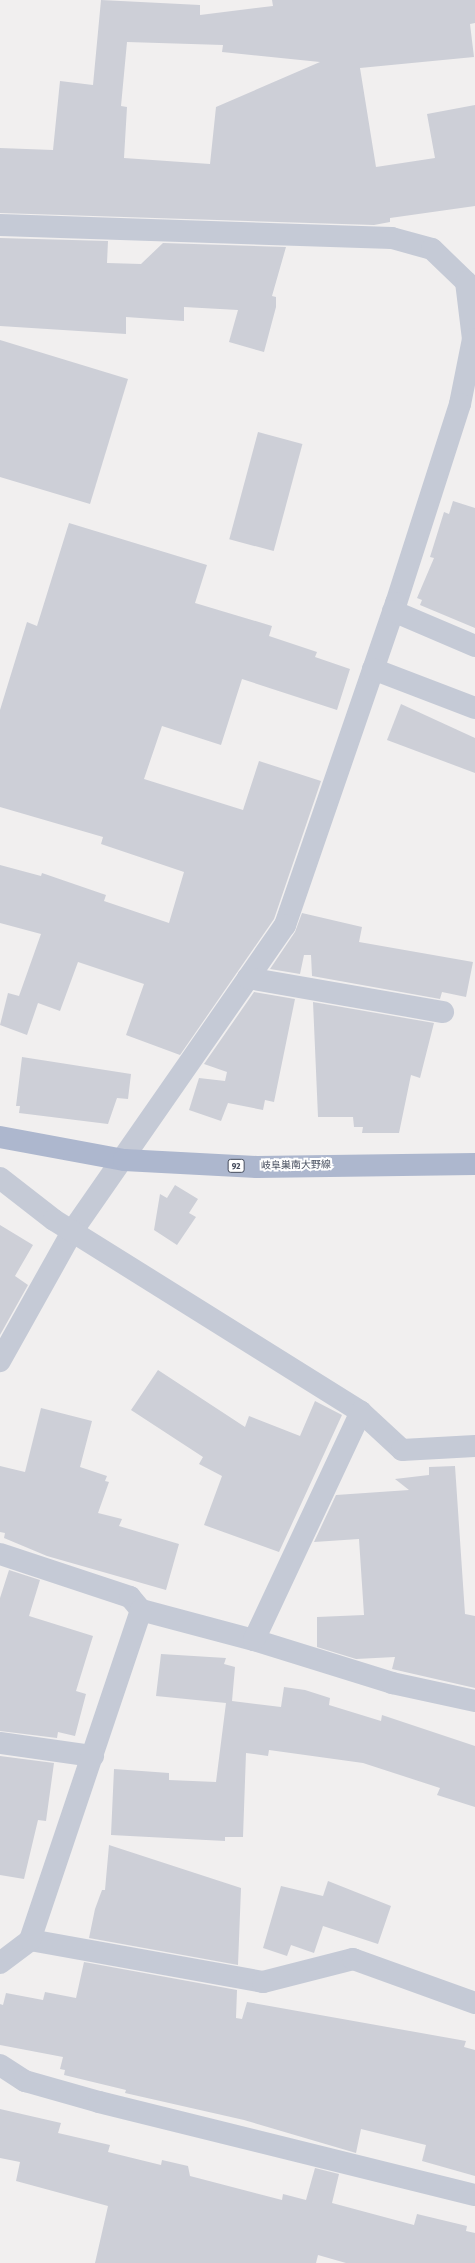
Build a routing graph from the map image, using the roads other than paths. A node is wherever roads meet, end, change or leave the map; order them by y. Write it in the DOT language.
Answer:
graph roads {
  1 [pos="0,225"];
  2 [pos="393,611"];
  3 [pos="475,646"];
  4 [pos="373,669"];
  5 [pos="475,708"];
  6 [pos="248,978"];
  7 [pos="443,1012"];
  8 [pos="0,1137"];
  9 [pos="124,1160"];
  10 [pos="475,1164"];
  11 [pos="0,1178"];
  12 [pos="72,1232"];
  13 [pos="0,1361"];
  14 [pos="361,1412"];
  15 [pos="475,1446"];
  16 [pos="0,1554"];
  17 [pos="142,1610"];
  18 [pos="254,1640"];
  19 [pos="475,1701"];
  20 [pos="0,1743"];
  21 [pos="92,1756"];
  22 [pos="30,1940"];
  23 [pos="0,1963"];
  24 [pos="475,2002"];
  25 [pos="0,2065"];
  26 [pos="475,2195"];
  1 -- 2 [label="street"];
  2 -- 3 [label="street"];
  2 -- 4 [label="street"];
  4 -- 5 [label="street"];
  4 -- 6 [label="street"];
  6 -- 7 [label="street"];
  6 -- 9 [label="street"];
  8 -- 9 [label="main road, 岐阜巣南大野線 / 92"];
  9 -- 10 [label="main road, 岐阜巣南大野線 / 92"];
  9 -- 12 [label="street"];
  11 -- 12 [label="street"];
  12 -- 13 [label="street"];
  12 -- 14 [label="street"];
  14 -- 15 [label="street"];
  14 -- 18 [label="street"];
  16 -- 17 [label="street"];
  17 -- 18 [label="street"];
  17 -- 21 [label="street"];
  18 -- 19 [label="street"];
  20 -- 21 [label="street"];
  21 -- 22 [label="street"];
  22 -- 23 [label="street"];
  22 -- 24 [label="street"];
  25 -- 26 [label="street"];
}
